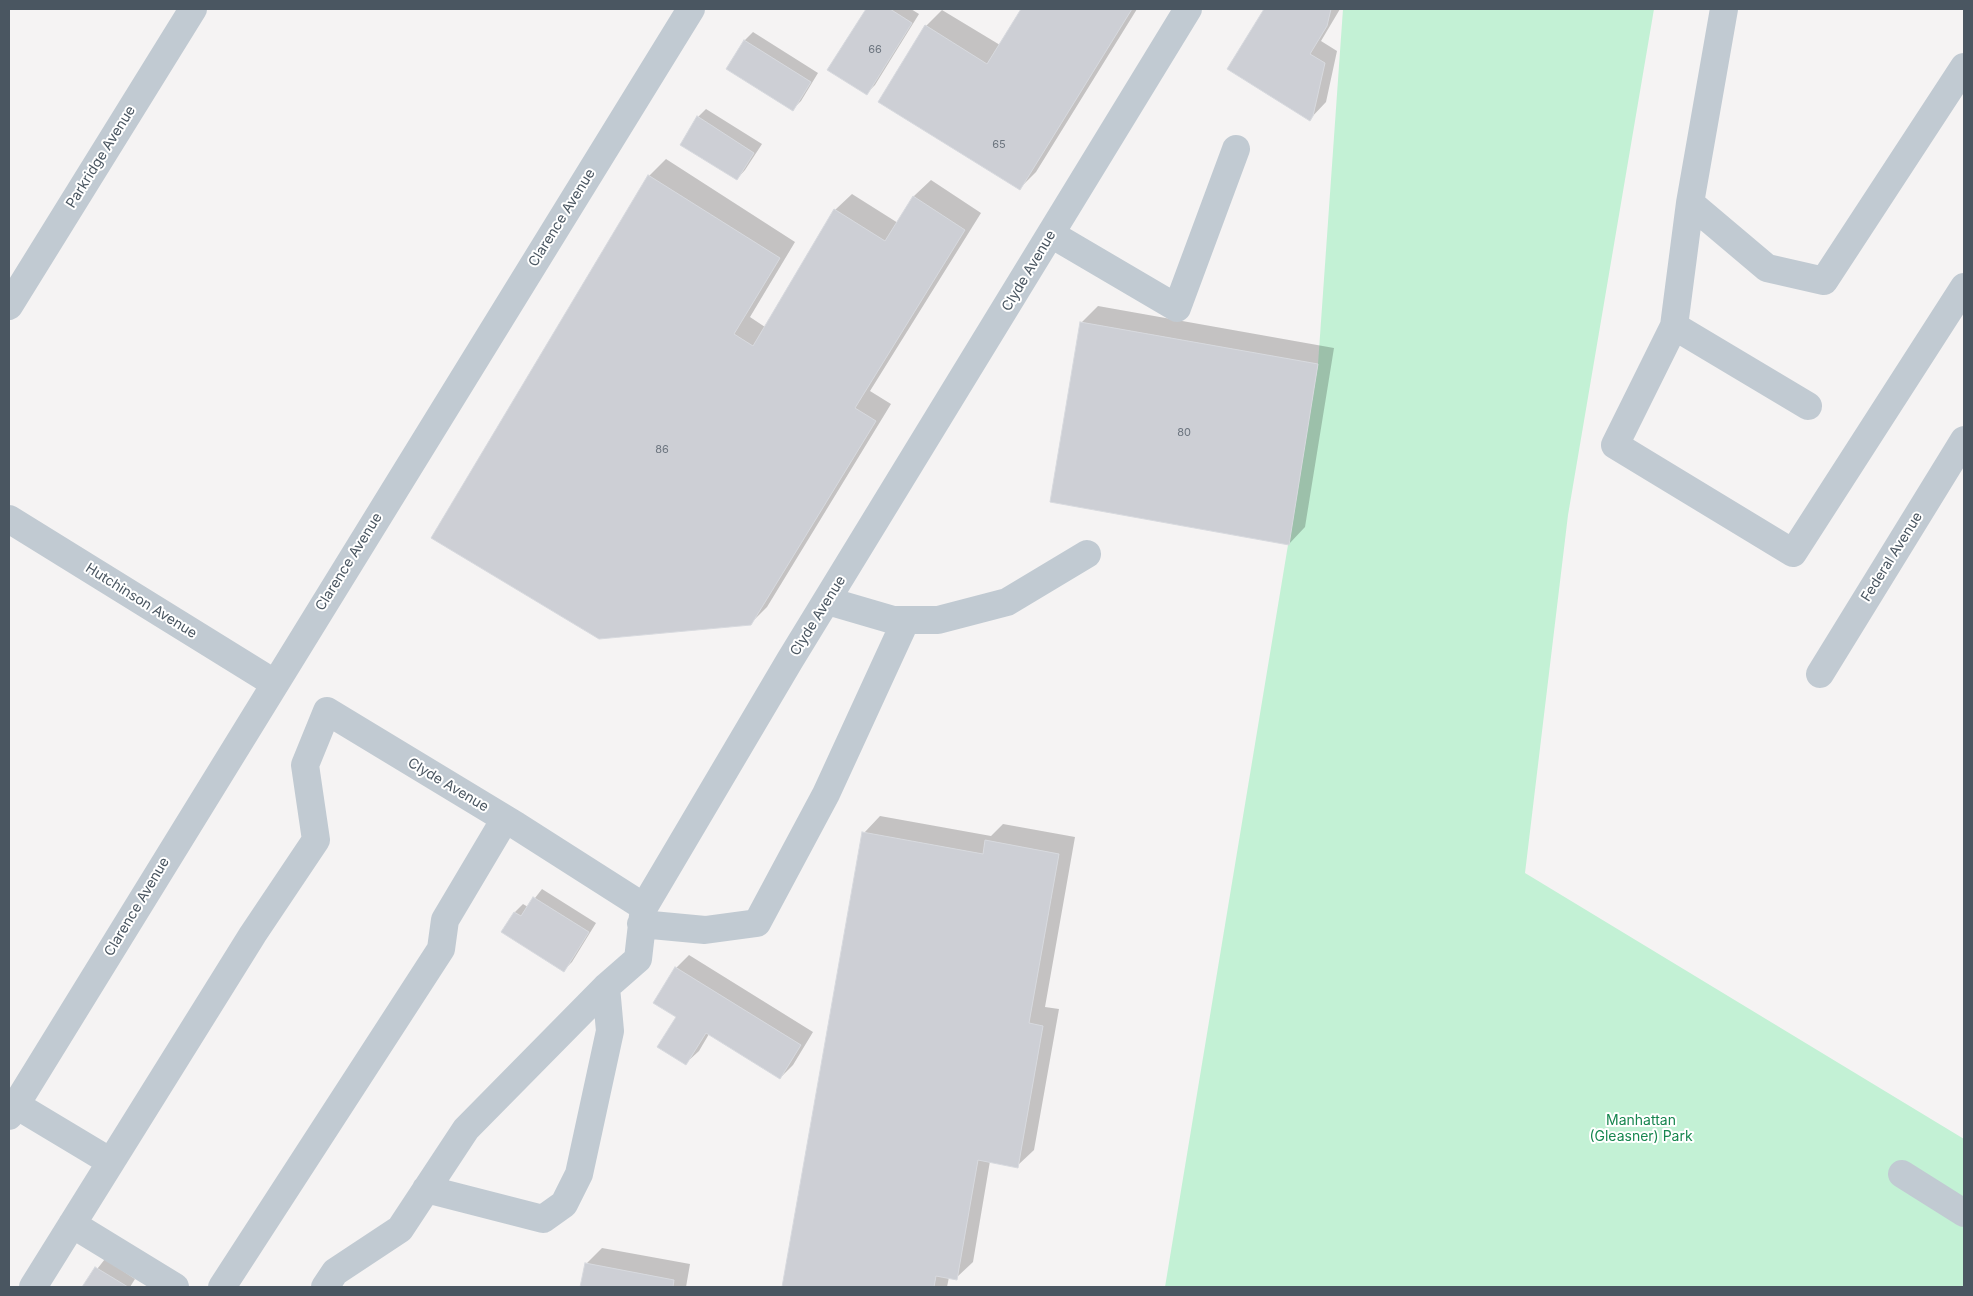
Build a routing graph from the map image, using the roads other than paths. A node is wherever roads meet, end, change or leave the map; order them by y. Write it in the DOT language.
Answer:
graph roads {
  1 [pos="193,9"];
  2 [pos="691,9"];
  3 [pos="1188,9"];
  4 [pos="1724,9"];
  5 [pos="1964,67"];
  6 [pos="1236,149"];
  7 [pos="1690,203"];
  8 [pos="1051,234"];
  9 [pos="1964,287"];
  10 [pos="9,306"];
  11 [pos="1674,326"];
  12 [pos="1808,406"];
  13 [pos="1964,440"];
  14 [pos="9,520"];
  15 [pos="1087,554"];
  16 [pos="828,601"];
  17 [pos="906,620"];
  18 [pos="1820,674"];
  19 [pos="274,683"];
  20 [pos="505,819"];
  21 [pos="642,916"];
  22 [pos="606,987"];
  23 [pos="12,1111"];
  24 [pos="111,1162"];
  25 [pos="1902,1174"];
  26 [pos="426,1189"];
  27 [pos="1964,1212"];
  28 [pos="72,1224"];
  29 [pos="45,1283"];
  30 [pos="175,1287"];
  31 [pos="222,1287"];
  32 [pos="325,1287"];
  1 -- 10 [label="street, Parkridge Avenue"];
  2 -- 19 [label="street, Clarence Avenue"];
  3 -- 8 [label="street, Clyde Avenue"];
  4 -- 7 [label="street"];
  5 -- 7 [label="street"];
  6 -- 8 [label="street"];
  7 -- 11 [label="street"];
  8 -- 16 [label="street, Clyde Avenue"];
  9 -- 11 [label="street"];
  11 -- 12 [label="street"];
  13 -- 18 [label="street, Federal Avenue"];
  14 -- 19 [label="street, Hutchinson Avenue"];
  15 -- 17 [label="street"];
  16 -- 17 [label="street"];
  16 -- 21 [label="street, Clyde Avenue"];
  17 -- 21 [label="street"];
  19 -- 23 [label="street, Clarence Avenue"];
  20 -- 21 [label="street, Clyde Avenue"];
  20 -- 24 [label="street, Clyde Avenue"];
  20 -- 31 [label="street"];
  21 -- 22 [label="street"];
  22 -- 26 [label="street"];
  22 -- 26 [label="street"];
  23 -- 24 [label="street"];
  24 -- 28 [label="street"];
  25 -- 27 [label="street"];
  26 -- 32 [label="street"];
  28 -- 29 [label="street"];
  28 -- 30 [label="street"];
}
